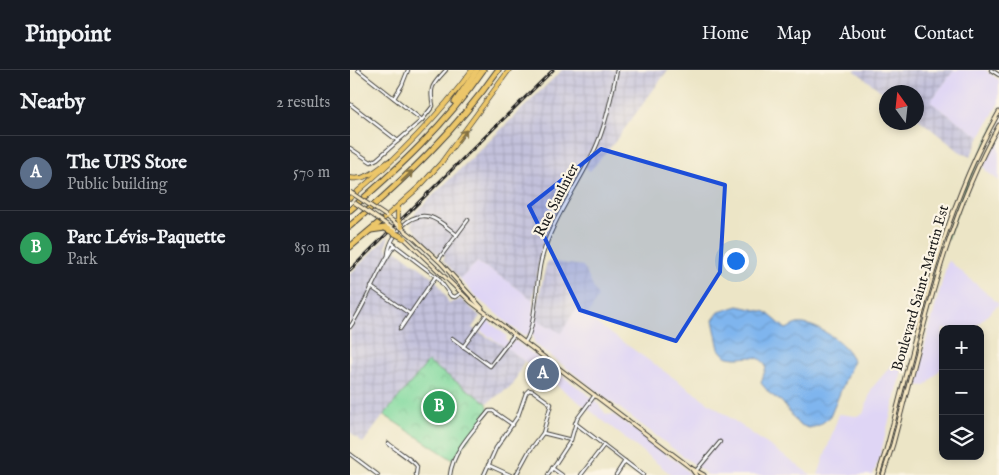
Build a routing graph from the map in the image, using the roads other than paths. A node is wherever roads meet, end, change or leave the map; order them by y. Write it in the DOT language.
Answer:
graph roads {
  1 [pos="358,70"];
  2 [pos="408,70"];
  3 [pos="446,70"];
  4 [pos="472,70"];
  5 [pos="477,70"];
  6 [pos="483,70"];
  7 [pos="498,70"];
  8 [pos="509,70"];
  9 [pos="617,70"];
  10 [pos="991,70"];
  11 [pos="999,76"];
  12 [pos="394,98"];
  13 [pos="350,104"];
  14 [pos="999,112"];
  15 [pos="422,120"];
  16 [pos="999,125"];
  17 [pos="437,127"];
  18 [pos="398,141"];
  19 [pos="350,148"];
  20 [pos="401,152"];
  21 [pos="350,178"];
  22 [pos="350,192"];
  23 [pos="350,199"];
  24 [pos="398,206"];
  25 [pos="350,210"];
  26 [pos="386,216"];
  27 [pos="468,220"];
  28 [pos="382,221"];
  29 [pos="350,226"];
  30 [pos="377,227"];
  31 [pos="402,227"];
  32 [pos="457,235"];
  33 [pos="404,238"];
  34 [pos="394,244"];
  35 [pos="350,247"];
  36 [pos="438,260"];
  37 [pos="436,276"];
  38 [pos="372,287"];
  39 [pos="461,292"];
  40 [pos="410,314"];
  41 [pos="487,314"];
  42 [pos="350,327"];
  43 [pos="400,329"];
  44 [pos="514,335"];
  45 [pos="452,338"];
  46 [pos="525,342"];
  47 [pos="463,347"];
  48 [pos="595,395"];
  49 [pos="575,423"];
  50 [pos="513,425"];
  51 [pos="542,433"];
  52 [pos="571,440"];
  53 [pos="720,442"];
  54 [pos="388,443"];
  55 [pos="604,445"];
  56 [pos="350,454"];
  57 [pos="626,461"];
  58 [pos="488,465"];
  59 [pos="552,468"];
  60 [pos="696,473"];
  61 [pos="378,475"];
  62 [pos="416,475"];
  63 [pos="450,475"];
  64 [pos="484,475"];
  65 [pos="510,475"];
  66 [pos="516,475"];
  67 [pos="548,475"];
  68 [pos="562,475"];
  69 [pos="582,475"];
  70 [pos="616,475"];
  71 [pos="643,475"];
  72 [pos="704,475"];
  73 [pos="878,475"];
  74 [pos="884,475"];
  1 -- 12 [label="street"];
  2 -- 12 [label="street"];
  3 -- 15 [label="street"];
  4 -- 20 [label="main road"];
  5 -- 17 [label="highway"];
  6 -- 17 [label="highway"];
  29 -- 7 [label="highway, one-way"];
  24 -- 8 [label="main road, one-way"];
  9 -- 46 [label="street, Rue Saulnier"];
  10 -- 11 [label="street"];
  12 -- 15 [label="street"];
  13 -- 18 [label="street"];
  14 -- 73 [label="main road, Boulevard Saint-Martin Est"];
  15 -- 18 [label="street"];
  16 -- 74 [label="main road, Boulevard Saint-Martin Est"];
  17 -- 25 [label="highway"];
  18 -- 19 [label="street"];
  20 -- 21 [label="main road"];
  20 -- 23 [label="main road"];
  22 -- 26 [label="main road, bridge"];
  23 -- 28 [label="main road, bridge"];
  24 -- 26 [label="main road, bridge"];
  24 -- 31 [label="main road, bridge"];
  26 -- 28 [label="main road, bridge"];
  26 -- 31 [label="main road, bridge"];
  27 -- 32 [label="street"];
  28 -- 30 [label="highway, bridge"];
  28 -- 33 [label="main road, bridge"];
  30 -- 33 [label="highway, bridge"];
  30 -- 35 [label="highway"];
  31 -- 36 [label="main road, bridge"];
  32 -- 34 [label="street"];
  32 -- 36 [label="street"];
  33 -- 39 [label="main road"];
  34 -- 37 [label="street"];
  34 -- 38 [label="street"];
  36 -- 41 [label="main road"];
  37 -- 39 [label="street"];
  37 -- 40 [label="street"];
  38 -- 40 [label="street"];
  38 -- 42 [label="street"];
  39 -- 41 [label="main road"];
  40 -- 43 [label="street"];
  41 -- 44 [label="main road"];
  41 -- 47 [label="street"];
  44 -- 46 [label="main road"];
  44 -- 47 [label="street"];
  45 -- 47 [label="street"];
  46 -- 48 [label="main road"];
  48 -- 49 [label="street"];
  48 -- 60 [label="main road"];
  49 -- 52 [label="street"];
  49 -- 55 [label="street"];
  50 -- 51 [label="street"];
  50 -- 58 [label="street"];
  50 -- 63 [label="street"];
  51 -- 52 [label="street"];
  51 -- 66 [label="street"];
  52 -- 59 [label="street"];
  53 -- 60 [label="street"];
  54 -- 62 [label="street"];
  55 -- 57 [label="street"];
  55 -- 69 [label="street"];
  56 -- 61 [label="street"];
  57 -- 70 [label="street"];
  57 -- 71 [label="street"];
  58 -- 64 [label="street"];
  58 -- 65 [label="street"];
  59 -- 67 [label="street"];
  59 -- 68 [label="street"];
  60 -- 72 [label="main road"];
}
